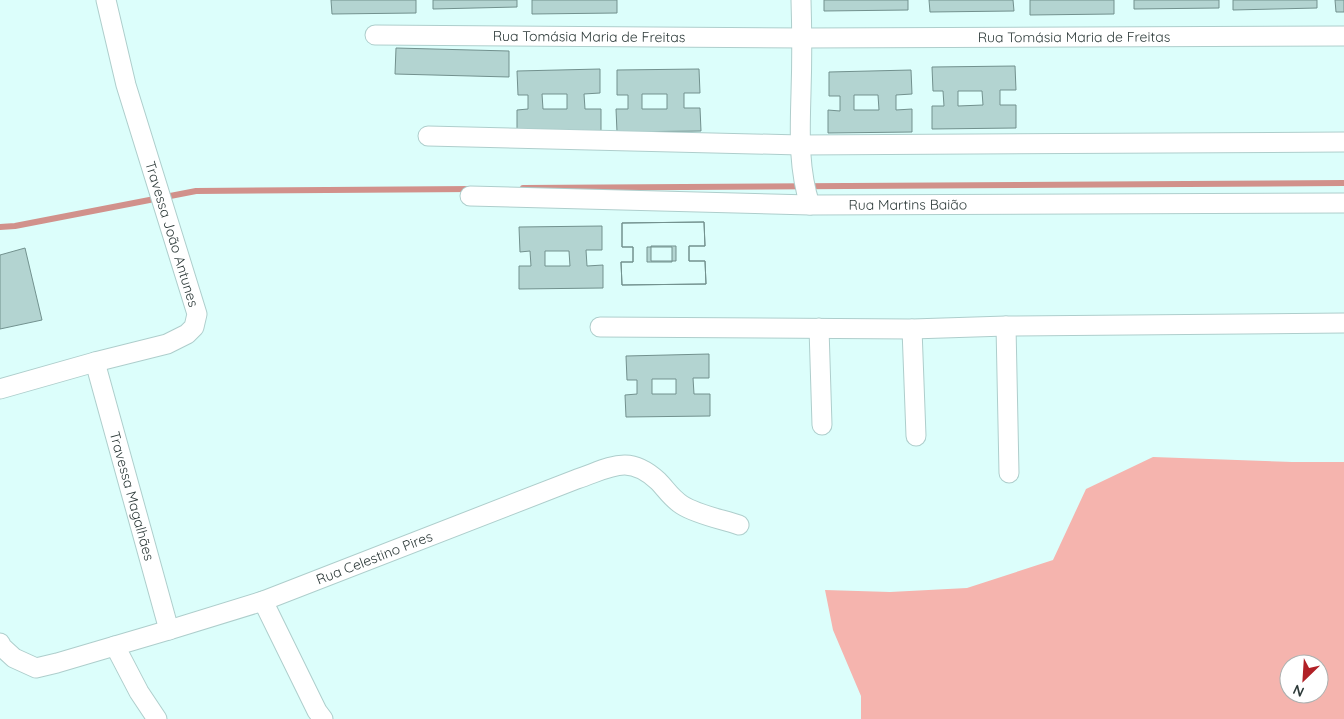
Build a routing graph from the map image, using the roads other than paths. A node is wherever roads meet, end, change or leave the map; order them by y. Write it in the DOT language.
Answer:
graph roads {
  1 [pos="106,0"];
  2 [pos="801,0"];
  3 [pos="375,35"];
  4 [pos="1344,36"];
  5 [pos="803,38"];
  6 [pos="428,136"];
  7 [pos="1344,142"];
  8 [pos="800,152"];
  9 [pos="470,196"];
  10 [pos="807,197"];
  11 [pos="1344,203"];
  12 [pos="1344,323"];
  13 [pos="1006,326"];
  14 [pos="600,327"];
  15 [pos="819,328"];
  16 [pos="912,329"];
  17 [pos="95,362"];
  18 [pos="0,390"];
  19 [pos="822,425"];
  20 [pos="916,436"];
  21 [pos="1009,473"];
  22 [pos="739,525"];
  23 [pos="263,601"];
  24 [pos="169,630"];
  25 [pos="0,643"];
  26 [pos="115,646"];
  27 [pos="156,719"];
  28 [pos="323,719"];
  1 -- 17 [label="street, Travessa João Antunes"];
  2 -- 5 [label="street"];
  3 -- 5 [label="street, Rua Tomásia Maria de Freitas"];
  4 -- 5 [label="street, Rua Tomásia Maria de Freitas"];
  5 -- 8 [label="street"];
  6 -- 8 [label="street"];
  7 -- 8 [label="street"];
  8 -- 10 [label="street"];
  9 -- 10 [label="street, Rua Martins Baião"];
  10 -- 11 [label="street, Rua Martins Baião"];
  12 -- 13 [label="street"];
  13 -- 16 [label="street"];
  13 -- 21 [label="street"];
  14 -- 15 [label="street"];
  15 -- 16 [label="street"];
  15 -- 19 [label="street"];
  16 -- 20 [label="street"];
  17 -- 18 [label="street, Travessa João Antunes"];
  17 -- 24 [label="street, Travessa Magalhães"];
  22 -- 23 [label="street, Rua Celestino Pires"];
  23 -- 24 [label="street, Rua Celestino Pires"];
  23 -- 28 [label="street"];
  24 -- 26 [label="street, Rua Celestino Pires"];
  25 -- 26 [label="street, Rua Celestino Pires"];
  26 -- 27 [label="street"];
}
